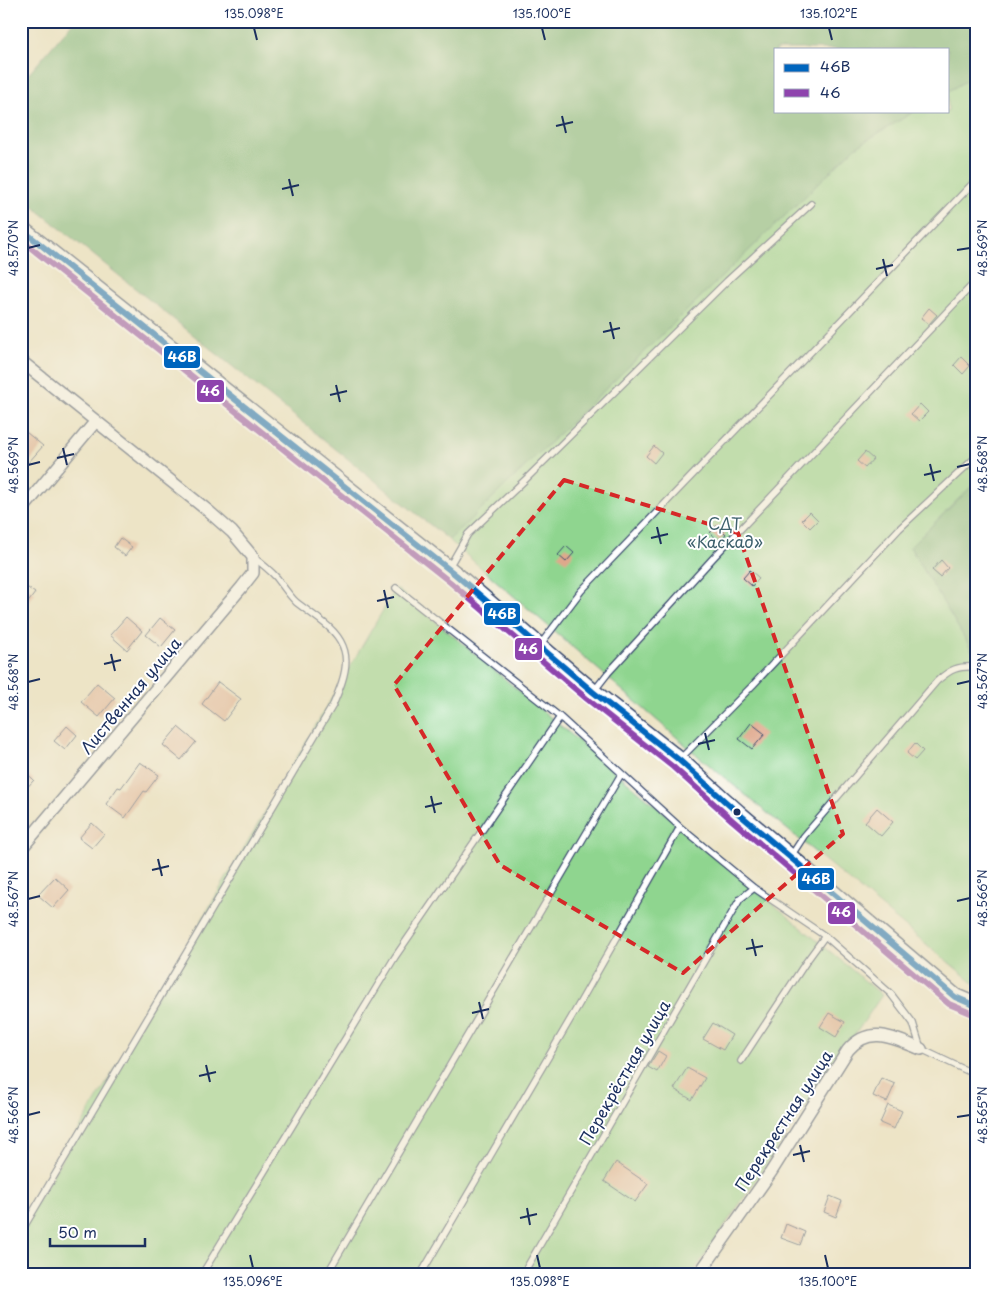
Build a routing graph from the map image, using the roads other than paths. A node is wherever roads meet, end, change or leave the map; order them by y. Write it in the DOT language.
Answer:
graph roads {
  1 [pos="24,21"];
  2 [pos="21,26"];
  3 [pos="976,180"];
  4 [pos="811,204"];
  5 [pos="21,229"];
  6 [pos="976,281"];
  7 [pos="21,361"];
  8 [pos="96,422"];
  9 [pos="976,457"];
  10 [pos="21,511"];
  11 [pos="254,557"];
  12 [pos="448,569"];
  13 [pos="396,588"];
  14 [pos="540,645"];
  15 [pos="976,667"];
  16 [pos="593,692"];
  17 [pos="560,717"];
  18 [pos="680,760"];
  19 [pos="620,776"];
  20 [pos="680,827"];
  21 [pos="21,849"];
  22 [pos="790,858"];
  23 [pos="754,888"];
  24 [pos="825,936"];
  25 [pos="976,1006"];
  26 [pos="921,1049"];
  27 [pos="741,1061"];
  28 [pos="976,1075"];
  29 [pos="21,1232"];
  30 [pos="202,1274"];
  31 [pos="327,1274"];
  32 [pos="421,1274"];
  33 [pos="523,1274"];
  34 [pos="699,1274"];
  1 -- 2 [label="lane"];
  3 -- 14 [label="lane"];
  4 -- 12 [label="lane"];
  5 -- 12 [label="street"];
  6 -- 16 [label="lane"];
  7 -- 8 [label="street"];
  8 -- 10 [label="street"];
  8 -- 11 [label="street"];
  9 -- 18 [label="lane"];
  11 -- 21 [label="street, Лиственная улица"];
  11 -- 29 [label="lane"];
  12 -- 14 [label="street"];
  13 -- 17 [label="lane"];
  14 -- 16 [label="street"];
  15 -- 22 [label="lane"];
  16 -- 18 [label="street"];
  17 -- 20 [label="lane"];
  17 -- 30 [label="lane"];
  18 -- 22 [label="street"];
  19 -- 31 [label="lane"];
  20 -- 23 [label="lane"];
  20 -- 32 [label="lane"];
  22 -- 25 [label="street"];
  23 -- 24 [label="lane"];
  23 -- 33 [label="lane, Перекрёстная улица"];
  24 -- 26 [label="lane"];
  24 -- 27 [label="lane"];
  26 -- 28 [label="lane"];
  26 -- 34 [label="street, Перекрестная улица"];
}
